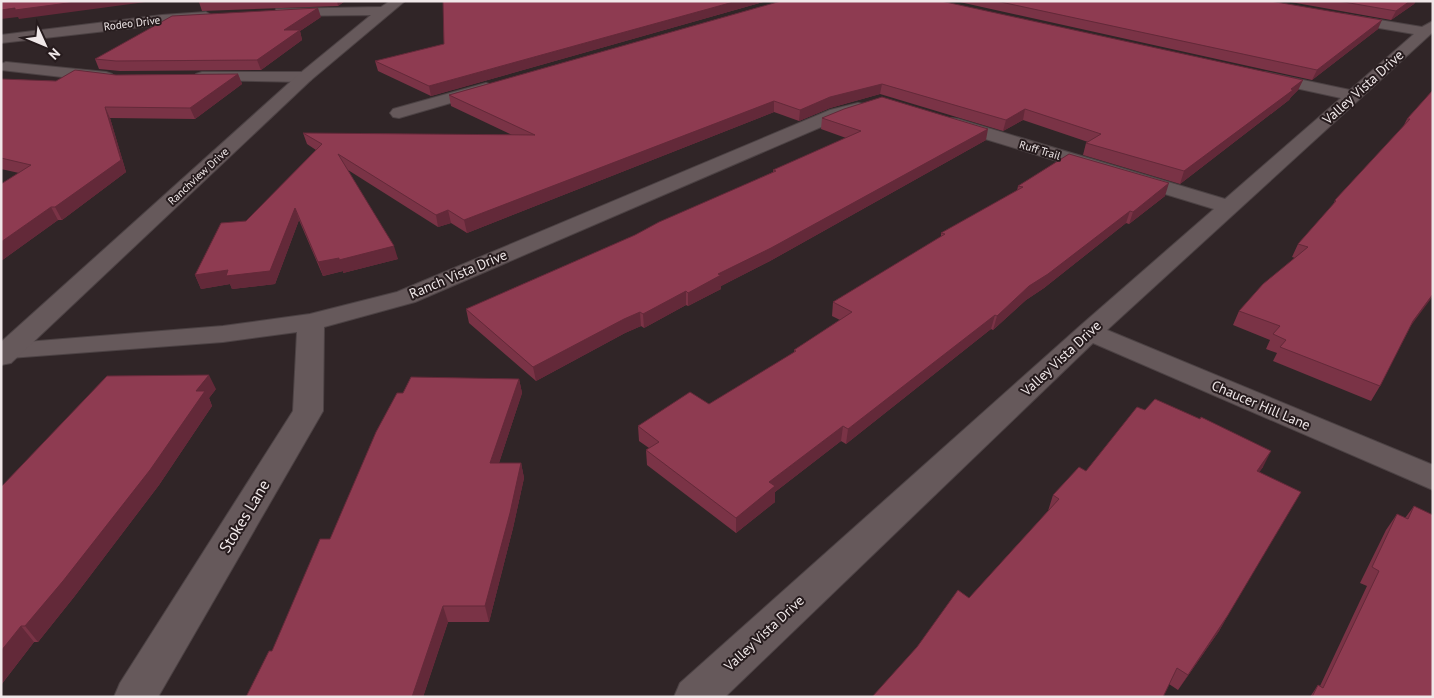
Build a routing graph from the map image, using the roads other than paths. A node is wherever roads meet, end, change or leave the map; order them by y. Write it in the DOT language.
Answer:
graph roads {
  1 [pos="391,6"];
  2 [pos="268,13"];
  3 [pos="221,15"];
  4 [pos="1328,15"];
  5 [pos="1429,29"];
  6 [pos="1,39"];
  7 [pos="6,67"];
  8 [pos="1246,72"];
  9 [pos="305,77"];
  10 [pos="120,78"];
  11 [pos="188,78"];
  12 [pos="504,83"];
  13 [pos="1353,96"];
  14 [pos="882,101"];
  15 [pos="399,113"];
  16 [pos="938,118"];
  17 [pos="1228,207"];
  18 [pos="312,322"];
  19 [pos="1089,332"];
  20 [pos="5,353"];
  21 [pos="1433,478"];
  22 [pos="135,697"];
  23 [pos="695,697"];
  1 -- 2 [label="street"];
  1 -- 9 [label="street, Ranchview Drive"];
  3 -- 6 [label="street, Rodeo Drive"];
  4 -- 5 [label="street"];
  5 -- 13 [label="street, Valley Vista Drive"];
  7 -- 10 [label="street"];
  8 -- 13 [label="street"];
  9 -- 11 [label="street"];
  9 -- 20 [label="street, Ranchview Drive"];
  12 -- 15 [label="street"];
  13 -- 17 [label="street, Valley Vista Drive"];
  14 -- 18 [label="street, Ranch Vista Drive"];
  16 -- 17 [label="street, Ruff Trail"];
  17 -- 19 [label="street, Valley Vista Drive"];
  18 -- 20 [label="street, Ranch Vista Drive"];
  18 -- 22 [label="street, Stokes Lane"];
  19 -- 21 [label="street, Chaucer Hill Lane"];
  19 -- 23 [label="street, Valley Vista Drive"];
}
